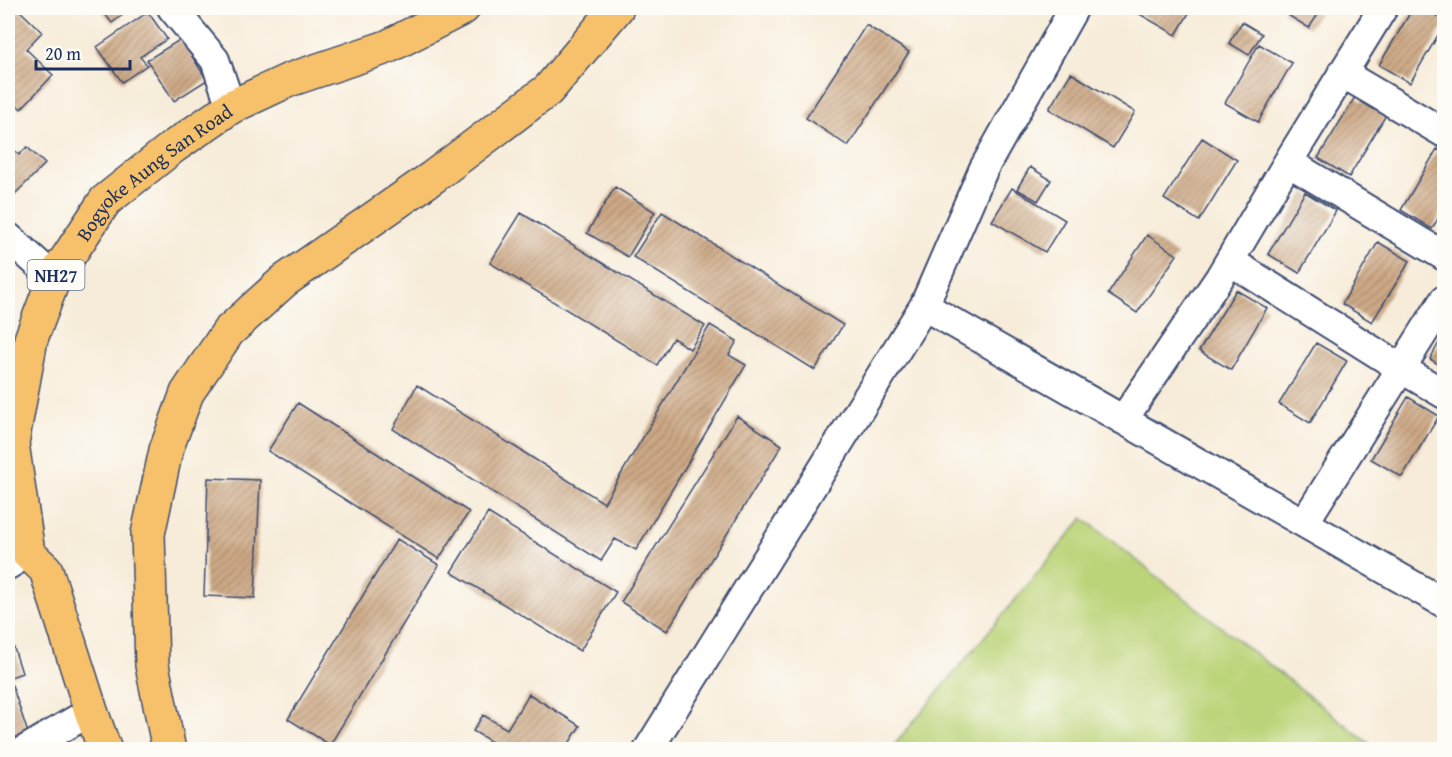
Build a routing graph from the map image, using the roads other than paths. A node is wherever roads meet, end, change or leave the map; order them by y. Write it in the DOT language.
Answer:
graph roads {
  1 [pos="172,8"];
  2 [pos="463,8"];
  3 [pos="617,8"];
  4 [pos="1074,8"];
  5 [pos="1383,8"];
  6 [pos="1342,73"];
  7 [pos="231,107"];
  8 [pos="1444,133"];
  9 [pos="1288,162"];
  10 [pos="8,237"];
  11 [pos="1444,256"];
  12 [pos="1230,261"];
  13 [pos="54,278"];
  14 [pos="1444,300"];
  15 [pos="924,306"];
  16 [pos="1401,369"];
  17 [pos="1444,394"];
  18 [pos="1123,420"];
  19 [pos="10,442"];
  20 [pos="1304,523"];
  21 [pos="18,559"];
  22 [pos="1444,603"];
  23 [pos="91,711"];
  24 [pos="25,750"];
  25 [pos="105,750"];
  26 [pos="169,750"];
  27 [pos="648,750"];
  1 -- 7 [label="street"];
  2 -- 7 [label="highway, Bogyoke Aung San Road / NH27"];
  3 -- 26 [label="highway"];
  4 -- 15 [label="street"];
  5 -- 6 [label="street"];
  6 -- 8 [label="street"];
  6 -- 9 [label="street"];
  7 -- 13 [label="highway, Bogyoke Aung San Road / NH27"];
  9 -- 11 [label="street"];
  9 -- 12 [label="street"];
  10 -- 13 [label="street"];
  12 -- 16 [label="street"];
  12 -- 18 [label="street"];
  13 -- 19 [label="highway, Bogyoke Aung San Road / NH27"];
  14 -- 16 [label="street"];
  15 -- 18 [label="street"];
  15 -- 27 [label="street"];
  16 -- 17 [label="street"];
  16 -- 20 [label="street"];
  18 -- 20 [label="street"];
  19 -- 21 [label="highway, Bogyoke Aung San Road / NH27"];
  20 -- 22 [label="street"];
  21 -- 23 [label="highway, Bogyoke Aung San Road / NH27"];
  23 -- 24 [label="street"];
  23 -- 25 [label="highway, Bogyoke Aung San Road / NH27"];
}
